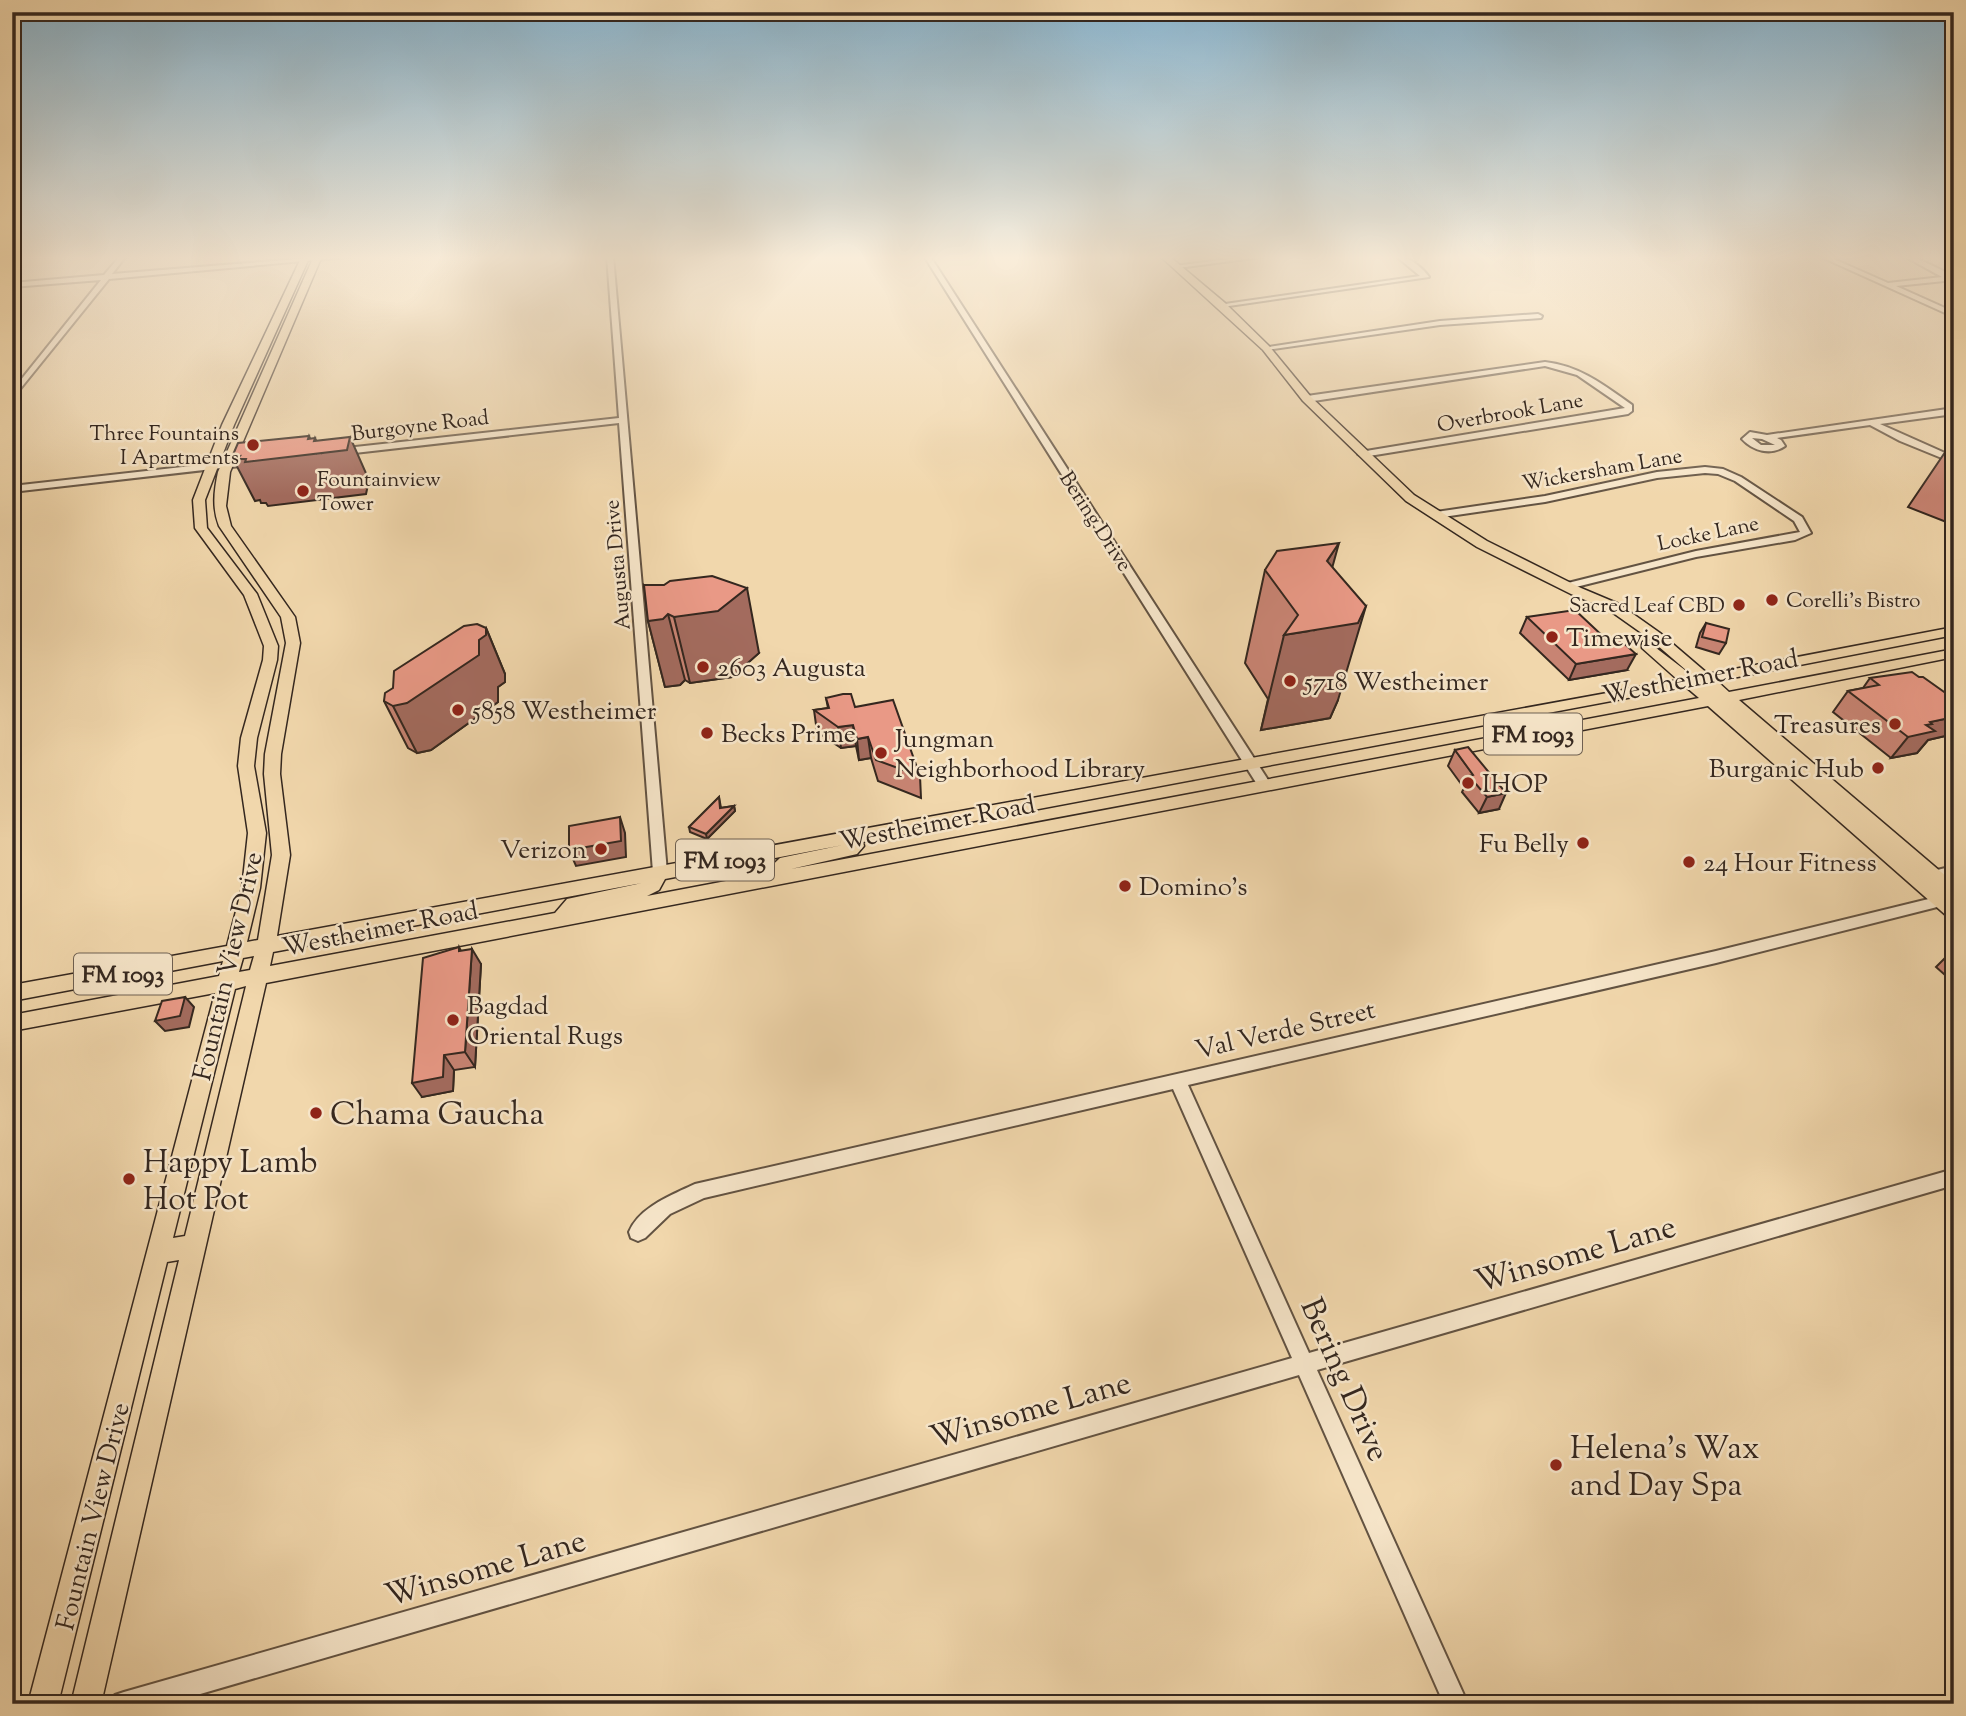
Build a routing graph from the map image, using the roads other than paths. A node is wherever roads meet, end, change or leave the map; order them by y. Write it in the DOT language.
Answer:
graph roads {
  1 [pos="60,336"];
  2 [pos="270,336"];
  3 [pos="283,336"];
  4 [pos="617,336"];
  5 [pos="978,336"];
  6 [pos="1254,336"];
  7 [pos="1349,336"];
  8 [pos="1266,348"];
  9 [pos="272,363"];
  10 [pos="256,365"];
  11 [pos="12,397"];
  12 [pos="1307,399"];
  13 [pos="255,401"];
  14 [pos="240,403"];
  15 [pos="1954,411"];
  16 [pos="1954,419"];
  17 [pos="624,420"];
  18 [pos="1872,422"];
  19 [pos="1884,429"];
  20 [pos="1768,437"];
  21 [pos="1780,444"];
  22 [pos="326,453"];
  23 [pos="1363,454"];
  24 [pos="1954,460"];
  25 [pos="262,461"];
  26 [pos="227,465"];
  27 [pos="211,467"];
  28 [pos="12,489"];
  29 [pos="1769,499"];
  30 [pos="1436,515"];
  31 [pos="237,543"];
  32 [pos="215,550"];
  33 [pos="1572,588"];
  34 [pos="1630,625"];
  35 [pos="1954,631"];
  36 [pos="1954,653"];
  37 [pos="290,656"];
  38 [pos="270,660"];
  39 [pos="1706,679"];
  40 [pos="1689,682"];
  41 [pos="1719,699"];
  42 [pos="1577,702"];
  43 [pos="1474,716"];
  44 [pos="1506,739"];
  45 [pos="1424,755"];
  46 [pos="1250,762"];
  47 [pos="273,782"];
  48 [pos="1265,786"];
  49 [pos="248,788"];
  50 [pos="974,815"];
  51 [pos="854,837"];
  52 [pos="874,861"];
  53 [pos="1954,871"];
  54 [pos="660,872"];
  55 [pos="1925,878"];
  56 [pos="768,880"];
  57 [pos="1951,901"];
  58 [pos="561,919"];
  59 [pos="265,948"];
  60 [pos="234,953"];
  61 [pos="259,978"];
  62 [pos="226,984"];
  63 [pos="12,993"];
  64 [pos="12,1023"];
  65 [pos="1178,1081"];
  66 [pos="1954,1177"];
  67 [pos="638,1232"];
  68 [pos="194,1245"];
  69 [pos="158,1253"];
  70 [pos="1305,1363"];
  71 [pos="43,1704"];
  72 [pos="86,1704"];
  73 [pos="124,1704"];
  74 [pos="1456,1704"];
  1 -- 11 [label="street"];
  2 -- 10 [label="main road, Fountain View Drive"];
  3 -- 9 [label="main road, Fountain View Drive"];
  4 -- 17 [label="street, Augusta Drive"];
  5 -- 46 [label="street, Bering Drive"];
  6 -- 8 [label="main road"];
  7 -- 8 [label="street"];
  8 -- 12 [label="main road"];
  9 -- 10 [label="main road"];
  9 -- 13 [label="main road, Fountain View Drive"];
  10 -- 14 [label="main road, Fountain View Drive"];
  12 -- 23 [label="main road"];
  12 -- 23 [label="street, Overbrook Lane"];
  13 -- 14 [label="main road"];
  13 -- 26 [label="main road, Fountain View Drive"];
  14 -- 27 [label="main road, Fountain View Drive"];
  15 -- 18 [label="street"];
  16 -- 19 [label="street"];
  17 -- 22 [label="street, Burgoyne Road"];
  17 -- 54 [label="street, Augusta Drive"];
  18 -- 19 [label="street"];
  18 -- 20 [label="street"];
  19 -- 21 [label="street"];
  19 -- 24 [label="street"];
  20 -- 21 [label="street"];
  20 -- 21 [label="street"];
  23 -- 30 [label="main road"];
  25 -- 26 [label="street"];
  26 -- 27 [label="street"];
  26 -- 31 [label="main road, Fountain View Drive"];
  27 -- 28 [label="street"];
  27 -- 32 [label="main road, Fountain View Drive"];
  29 -- 30 [label="street, Wickersham Lane"];
  29 -- 33 [label="street, Locke Lane"];
  30 -- 33 [label="main road"];
  31 -- 32 [label="main road"];
  31 -- 37 [label="main road, Fountain View Drive"];
  32 -- 38 [label="main road, Fountain View Drive"];
  33 -- 34 [label="main road"];
  34 -- 39 [label="main road"];
  34 -- 40 [label="main road"];
  35 -- 39 [label="main road, Westheimer Road / FM 1093"];
  36 -- 41 [label="main road, Westheimer Road / FM 1093"];
  37 -- 38 [label="main road"];
  37 -- 47 [label="main road, Fountain View Drive"];
  38 -- 49 [label="main road, Fountain View Drive"];
  39 -- 40 [label="main road, Westheimer Road / FM 1093"];
  39 -- 41 [label="main road"];
  40 -- 41 [label="main road"];
  40 -- 42 [label="main road, Westheimer Road / FM 1093"];
  41 -- 44 [label="main road, Westheimer Road / FM 1093"];
  41 -- 55 [label="main road"];
  42 -- 43 [label="main road, Westheimer Road / FM 1093"];
  42 -- 44 [label="main road"];
  43 -- 45 [label="main road"];
  43 -- 46 [label="main road, Westheimer Road / FM 1093"];
  44 -- 45 [label="main road, Westheimer Road / FM 1093"];
  45 -- 48 [label="main road, Westheimer Road / FM 1093"];
  46 -- 48 [label="street, Bering Drive"];
  46 -- 50 [label="main road, Westheimer Road / FM 1093"];
  47 -- 49 [label="main road"];
  47 -- 59 [label="main road, Fountain View Drive"];
  48 -- 52 [label="main road, Westheimer Road / FM 1093"];
  49 -- 60 [label="main road, Fountain View Drive"];
  50 -- 51 [label="main road, Westheimer Road / FM 1093"];
  50 -- 52 [label="main road"];
  51 -- 54 [label="main road, Westheimer Road / FM 1093"];
  51 -- 56 [label="main road"];
  52 -- 56 [label="main road, Westheimer Road / FM 1093"];
  53 -- 55 [label="street"];
  54 -- 58 [label="main road"];
  54 -- 59 [label="main road, Westheimer Road / FM 1093"];
  55 -- 57 [label="main road"];
  56 -- 58 [label="main road, Westheimer Road / FM 1093"];
  57 -- 65 [label="street, Val Verde Street"];
  58 -- 61 [label="main road, Westheimer Road / FM 1093"];
  59 -- 60 [label="main road, Westheimer Road / FM 1093"];
  59 -- 61 [label="main road, Fountain View Drive"];
  60 -- 62 [label="main road, Fountain View Drive"];
  60 -- 63 [label="main road, Westheimer Road / FM 1093"];
  61 -- 62 [label="main road, Westheimer Road / FM 1093"];
  61 -- 68 [label="main road, Fountain View Drive"];
  62 -- 64 [label="main road, Westheimer Road / FM 1093"];
  62 -- 69 [label="main road, Fountain View Drive"];
  65 -- 67 [label="street, Val Verde Street"];
  65 -- 70 [label="street, Bering Drive"];
  66 -- 70 [label="street, Winsome Lane"];
  68 -- 69 [label="main road"];
  68 -- 72 [label="main road, Fountain View Drive"];
  69 -- 71 [label="main road, Fountain View Drive"];
  70 -- 73 [label="street, Winsome Lane"];
  70 -- 74 [label="street, Bering Drive"];
}
